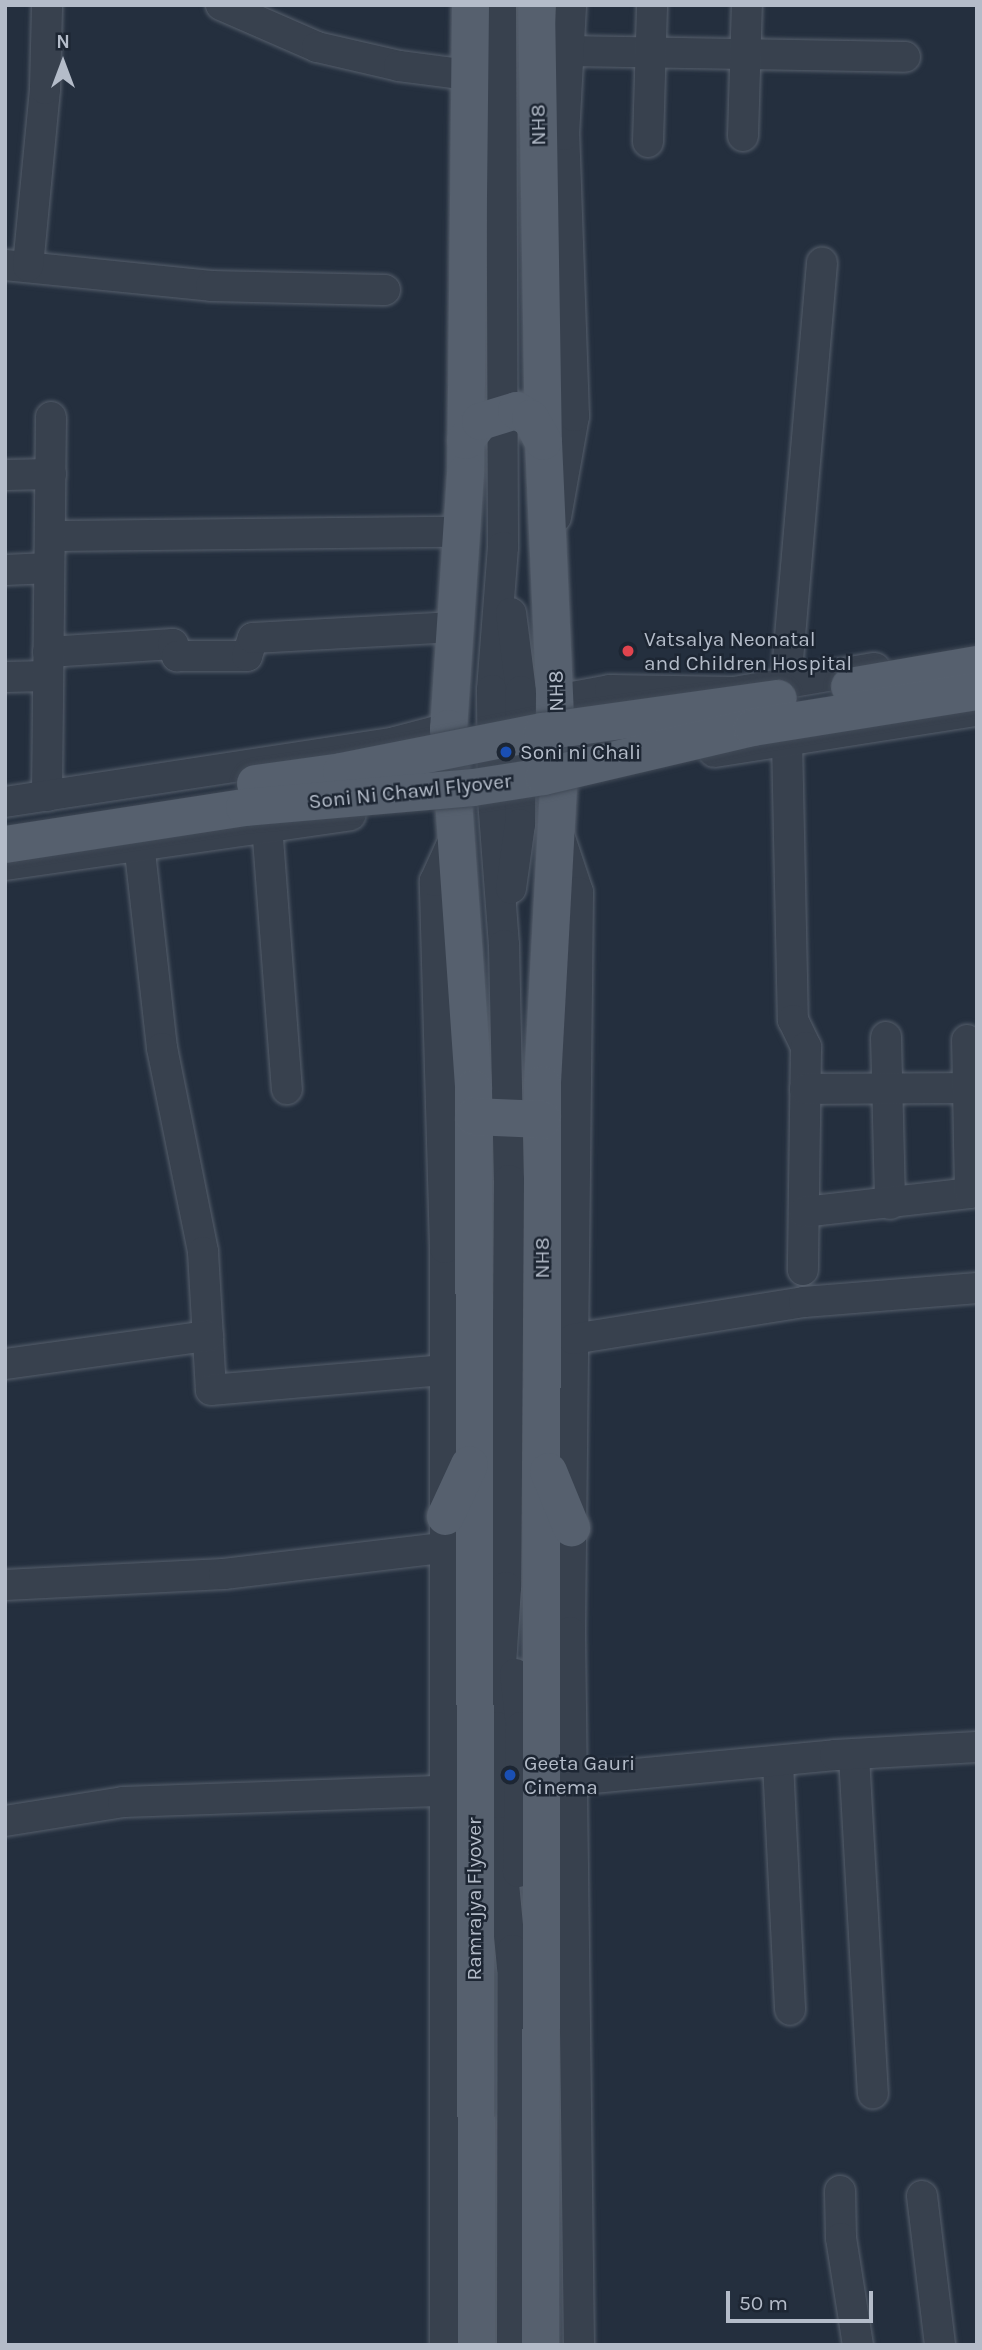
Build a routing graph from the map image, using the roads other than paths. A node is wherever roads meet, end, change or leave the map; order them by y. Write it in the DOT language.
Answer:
graph roads {
  1 [pos="47,5"];
  2 [pos="221,5"];
  3 [pos="470,5"];
  4 [pos="501,5"];
  5 [pos="536,5"];
  6 [pos="571,5"];
  7 [pos="652,5"];
  8 [pos="747,5"];
  9 [pos="569,51"];
  10 [pos="648,52"];
  11 [pos="747,55"];
  12 [pos="905,57"];
  13 [pos="469,75"];
  14 [pos="743,136"];
  15 [pos="648,142"];
  16 [pos="822,263"];
  17 [pos="16,266"];
  18 [pos="385,290"];
  19 [pos="502,411"];
  20 [pos="51,417"];
  21 [pos="466,440"];
  22 [pos="543,441"];
  23 [pos="51,474"];
  24 [pos="5,475"];
  25 [pos="461,532"];
  26 [pos="50,536"];
  27 [pos="550,551"];
  28 [pos="49,568"];
  29 [pos="5,570"];
  30 [pos="454,638"];
  31 [pos="977,650"];
  32 [pos="48,664"];
  33 [pos="977,664"];
  34 [pos="5,677"];
  35 [pos="786,683"];
  36 [pos="977,691"];
  37 [pos="556,700"];
  38 [pos="977,711"];
  39 [pos="448,728"];
  40 [pos="787,740"];
  41 [pos="558,786"];
  42 [pos="47,796"];
  43 [pos="5,802"];
  44 [pos="456,820"];
  45 [pos="5,821"];
  46 [pos="267,825"];
  47 [pos="555,825"];
  48 [pos="139,843"];
  49 [pos="5,844"];
  50 [pos="5,864"];
  51 [pos="886,1038"];
  52 [pos="967,1040"];
  53 [pos="287,1088"];
  54 [pos="886,1088"];
  55 [pos="969,1088"];
  56 [pos="806,1089"];
  57 [pos="508,1117"];
  58 [pos="890,1204"];
  59 [pos="804,1212"];
  60 [pos="803,1270"];
  61 [pos="977,1288"];
  62 [pos="208,1336"];
  63 [pos="573,1339"];
  64 [pos="5,1364"];
  65 [pos="445,1370"];
  66 [pos="556,1399"];
  67 [pos="474,1454"];
  68 [pos="542,1461"];
  69 [pos="571,1527"];
  70 [pos="443,1532"];
  71 [pos="490,1582"];
  72 [pos="5,1585"];
  73 [pos="977,1747"];
  74 [pos="854,1756"];
  75 [pos="778,1763"];
  76 [pos="572,1780"];
  77 [pos="445,1791"];
  78 [pos="5,1821"];
  79 [pos="790,2010"];
  80 [pos="873,2093"];
  81 [pos="840,2191"];
  82 [pos="922,2196"];
  83 [pos="445,2345"];
  84 [pos="475,2345"];
  85 [pos="512,2345"];
  86 [pos="540,2345"];
  87 [pos="579,2345"];
  88 [pos="859,2345"];
  89 [pos="940,2345"];
  1 -- 17 [label="street"];
  2 -- 13 [label="street"];
  3 -- 13 [label="main road"];
  4 -- 19 [label="street"];
  5 -- 22 [label="main road, NH8"];
  6 -- 9 [label="street"];
  7 -- 10 [label="street"];
  8 -- 11 [label="street"];
  9 -- 10 [label="street"];
  9 -- 27 [label="street"];
  10 -- 11 [label="street"];
  10 -- 15 [label="street"];
  11 -- 12 [label="street"];
  11 -- 14 [label="street"];
  13 -- 21 [label="main road"];
  16 -- 35 [label="street"];
  17 -- 18 [label="street"];
  19 -- 21 [label="main road"];
  19 -- 22 [label="main road"];
  19 -- 57 [label="street"];
  20 -- 23 [label="street"];
  21 -- 25 [label="main road"];
  22 -- 27 [label="main road, NH8"];
  23 -- 24 [label="street"];
  23 -- 26 [label="street"];
  25 -- 26 [label="street"];
  25 -- 30 [label="main road"];
  26 -- 28 [label="street"];
  27 -- 37 [label="main road, NH8"];
  28 -- 29 [label="street"];
  28 -- 32 [label="street"];
  30 -- 32 [label="street"];
  30 -- 39 [label="main road"];
  31 -- 35 [label="street"];
  32 -- 34 [label="street"];
  32 -- 42 [label="street"];
  33 -- 45 [label="main road, Soni Ni Chawl Flyover, bridge"];
  35 -- 37 [label="street"];
  36 -- 49 [label="main road, Soni Ni Chawl Flyover, bridge"];
  37 -- 41 [label="main road, NH8"];
  38 -- 40 [label="street"];
  39 -- 42 [label="street"];
  39 -- 44 [label="main road"];
  40 -- 41 [label="street"];
  40 -- 56 [label="street"];
  41 -- 47 [label="main road, NH8"];
  42 -- 43 [label="street"];
  44 -- 46 [label="street"];
  44 -- 57 [label="main road"];
  44 -- 65 [label="street"];
  46 -- 48 [label="street"];
  46 -- 53 [label="street"];
  47 -- 57 [label="main road, NH8"];
  47 -- 63 [label="street"];
  48 -- 50 [label="street"];
  48 -- 62 [label="street"];
  51 -- 54 [label="street"];
  52 -- 55 [label="street"];
  54 -- 55 [label="street"];
  54 -- 56 [label="street"];
  54 -- 58 [label="street"];
  55 -- 58 [label="street"];
  56 -- 59 [label="street"];
  57 -- 66 [label="main road, NH8"];
  57 -- 67 [label="main road, Ramrajya Flyover"];
  57 -- 71 [label="street"];
  58 -- 59 [label="street"];
  59 -- 60 [label="street"];
  61 -- 63 [label="street"];
  62 -- 64 [label="street"];
  62 -- 65 [label="street"];
  63 -- 66 [label="street"];
  65 -- 70 [label="street"];
  66 -- 68 [label="main road, NH8"];
  66 -- 69 [label="street"];
  67 -- 70 [label="main road"];
  67 -- 71 [label="main road, Ramrajya Flyover"];
  68 -- 69 [label="main road"];
  68 -- 86 [label="main road"];
  69 -- 76 [label="street"];
  70 -- 72 [label="street"];
  70 -- 77 [label="street"];
  71 -- 84 [label="main road, Ramrajya Flyover"];
  71 -- 85 [label="street"];
  73 -- 74 [label="street"];
  74 -- 75 [label="street"];
  74 -- 80 [label="street"];
  75 -- 76 [label="street"];
  75 -- 79 [label="street"];
  76 -- 87 [label="street"];
  77 -- 78 [label="street"];
  77 -- 83 [label="street"];
  81 -- 88 [label="street"];
  82 -- 89 [label="street"];
}
